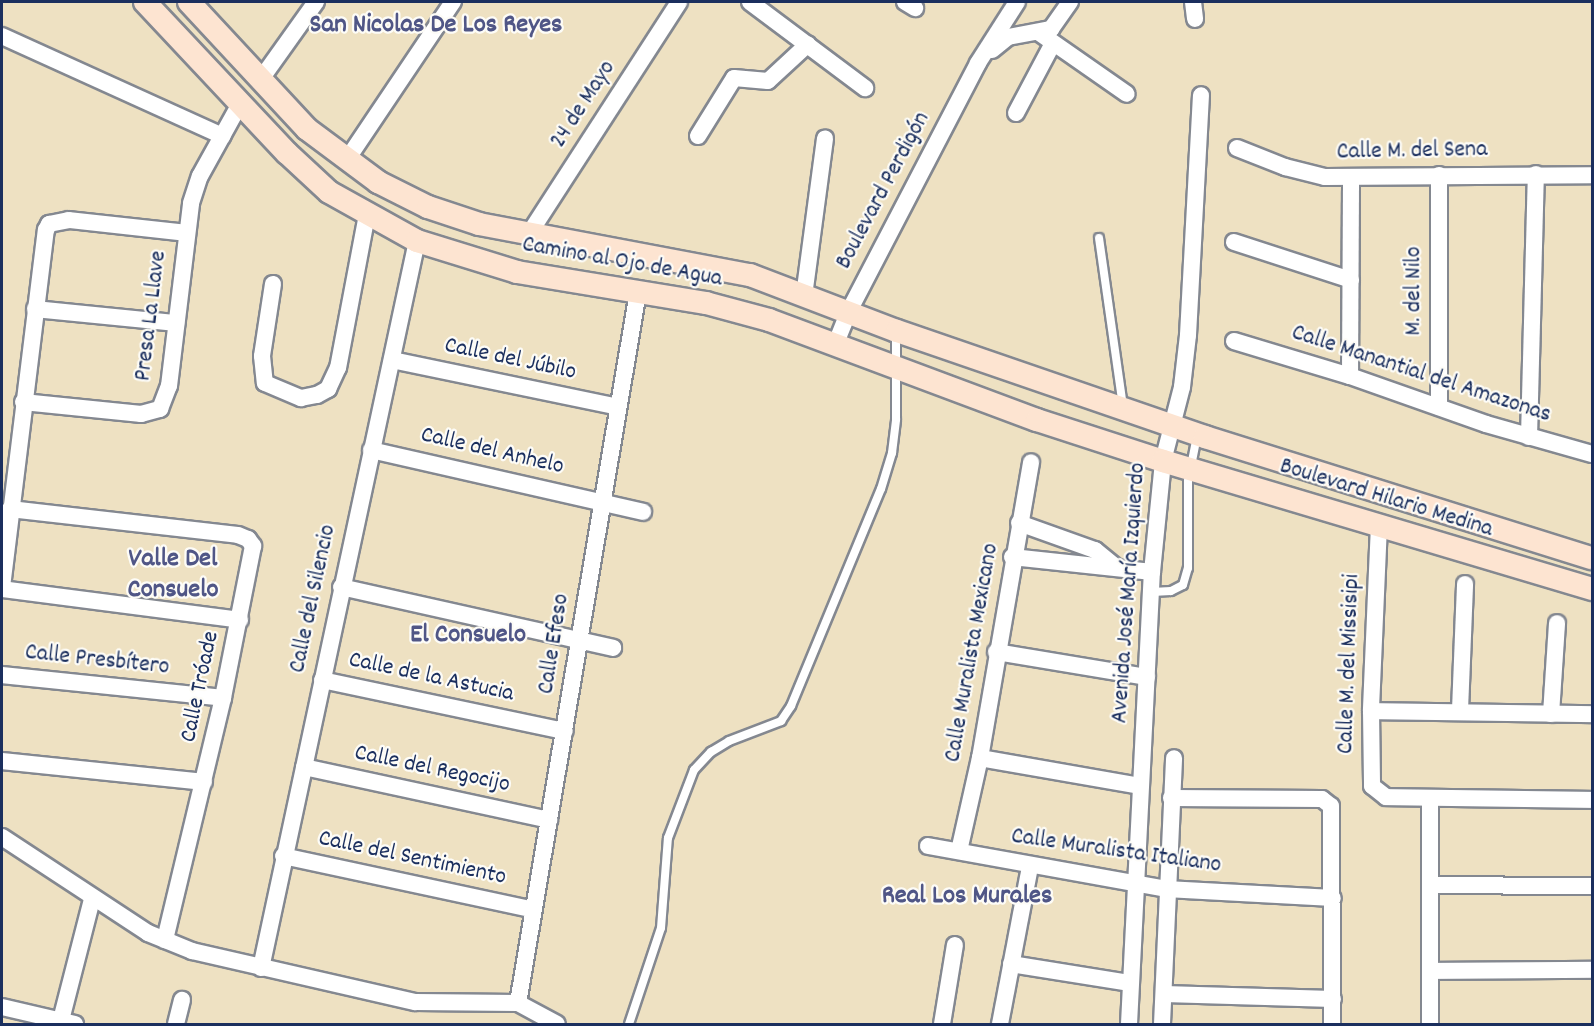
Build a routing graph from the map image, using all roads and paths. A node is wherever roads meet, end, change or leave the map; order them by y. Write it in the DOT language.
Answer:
graph roads {
  1 [pos="145,2"];
  2 [pos="189,2"];
  3 [pos="316,2"];
  4 [pos="453,2"];
  5 [pos="679,2"];
  6 [pos="750,2"];
  7 [pos="1017,2"];
  8 [pos="1070,2"];
  9 [pos="1193,2"];
  10 [pos="1195,19"];
  11 [pos="1038,32"];
  12 [pos="2,36"];
  13 [pos="1053,43"];
  14 [pos="808,44"];
  15 [pos="978,63"];
  16 [pos="261,79"];
  17 [pos="865,88"];
  18 [pos="1127,94"];
  19 [pos="1201,95"];
  20 [pos="241,102"];
  21 [pos="1016,113"];
  22 [pos="222,136"];
  23 [pos="698,136"];
  24 [pos="825,138"];
  25 [pos="1237,148"];
  26 [pos="346,162"];
  27 [pos="1536,174"];
  28 [pos="1439,175"];
  29 [pos="1593,175"];
  30 [pos="1351,178"];
  31 [pos="367,215"];
  32 [pos="186,233"];
  33 [pos="529,234"];
  34 [pos="1099,238"];
  35 [pos="417,241"];
  36 [pos="1234,242"];
  37 [pos="1351,280"];
  38 [pos="273,284"];
  39 [pos="638,292"];
  40 [pos="804,296"];
  41 [pos="34,309"];
  42 [pos="848,313"];
  43 [pos="176,323"];
  44 [pos="897,331"];
  45 [pos="1234,341"];
  46 [pos="836,343"];
  47 [pos="392,360"];
  48 [pos="895,366"];
  49 [pos="1350,376"];
  50 [pos="23,402"];
  51 [pos="618,407"];
  52 [pos="1439,407"];
  53 [pos="1124,409"];
  54 [pos="1173,426"];
  55 [pos="1197,434"];
  56 [pos="1529,437"];
  57 [pos="371,450"];
  58 [pos="1593,454"];
  59 [pos="1163,461"];
  60 [pos="1031,462"];
  61 [pos="1190,468"];
  62 [pos="603,502"];
  63 [pos="10,509"];
  64 [pos="643,512"];
  65 [pos="1019,523"];
  66 [pos="1380,525"];
  67 [pos="1012,557"];
  68 [pos="1593,558"];
  69 [pos="1115,566"];
  70 [pos="1152,572"];
  71 [pos="1465,584"];
  72 [pos="341,587"];
  73 [pos="2,588"];
  74 [pos="1593,589"];
  75 [pos="1152,592"];
  76 [pos="240,620"];
  77 [pos="1557,623"];
  78 [pos="579,641"];
  79 [pos="613,648"];
  80 [pos="996,652"];
  81 [pos="2,675"];
  82 [pos="1147,677"];
  83 [pos="322,680"];
  84 [pos="223,698"];
  85 [pos="1460,710"];
  86 [pos="1371,711"];
  87 [pos="1551,714"];
  88 [pos="1593,714"];
  89 [pos="565,731"];
  90 [pos="980,758"];
  91 [pos="1174,758"];
  92 [pos="2,761"];
  93 [pos="304,767"];
  94 [pos="204,782"];
  95 [pos="1140,786"];
  96 [pos="1171,798"];
  97 [pos="1430,798"];
  98 [pos="1593,800"];
  99 [pos="549,820"];
  100 [pos="2,837"];
  101 [pos="928,846"];
  102 [pos="960,851"];
  103 [pos="283,856"];
  104 [pos="1030,867"];
  105 [pos="1134,882"];
  106 [pos="1431,885"];
  107 [pos="1593,886"];
  108 [pos="1166,889"];
  109 [pos="1333,898"];
  110 [pos="92,899"];
  111 [pos="531,909"];
  112 [pos="165,940"];
  113 [pos="955,945"];
  114 [pos="1011,964"];
  115 [pos="261,968"];
  116 [pos="1593,970"];
  117 [pos="1430,971"];
  118 [pos="1130,983"];
  119 [pos="1164,994"];
  120 [pos="182,999"];
  121 [pos="1333,999"];
  122 [pos="518,1003"];
  123 [pos="2,1007"];
  124 [pos="65,1023"];
  125 [pos="176,1024"];
  126 [pos="557,1024"];
  127 [pos="629,1024"];
  128 [pos="942,1024"];
  129 [pos="1000,1024"];
  130 [pos="1129,1024"];
  131 [pos="1162,1024"];
  132 [pos="1332,1024"];
  133 [pos="1430,1024"];
  1 -- 20 [label="street, Camino al Ojo de Agua"];
  2 -- 16 [label="street, Camino al Ojo de Agua"];
  3 -- 16 [label="street"];
  4 -- 26 [label="street"];
  5 -- 33 [label="street, 24 de Mayo"];
  6 -- 14 [label="street"];
  7 -- 15 [label="street, Boulevard Perdigón"];
  8 -- 11 [label="street, Boulevard Perdigón"];
  9 -- 10 [label="street"];
  11 -- 13 [label="street"];
  11 -- 15 [label="street, Boulevard Perdigón"];
  12 -- 22 [label="street"];
  13 -- 18 [label="street"];
  13 -- 21 [label="street"];
  14 -- 17 [label="street"];
  14 -- 23 [label="street"];
  15 -- 42 [label="street, Boulevard Perdigón"];
  16 -- 26 [label="street, Camino al Ojo de Agua"];
  19 -- 54 [label="street, Avenida José María Izquierdo"];
  20 -- 22 [label="street, Presa La Llave"];
  20 -- 31 [label="street, Camino al Ojo de Agua"];
  22 -- 32 [label="street, Presa La Llave"];
  24 -- 40 [label="street"];
  25 -- 30 [label="street, Calle M. del Sena"];
  26 -- 33 [label="street, Camino al Ojo de Agua"];
  27 -- 28 [label="street, Calle M. del Sena"];
  27 -- 29 [label="street, Calle M. del Sena"];
  27 -- 56 [label="street"];
  28 -- 30 [label="street, Calle M. del Sena"];
  28 -- 52 [label="street, M. del Nilo"];
  30 -- 37 [label="street"];
  31 -- 35 [label="street, Camino al Ojo de Agua"];
  31 -- 38 [label="street"];
  32 -- 41 [label="street"];
  32 -- 43 [label="street, Presa La Llave"];
  33 -- 40 [label="street, Camino al Ojo de Agua"];
  34 -- 53 [label="lane"];
  35 -- 39 [label="street, Camino al Ojo de Agua"];
  35 -- 47 [label="street, Calle del Silencio"];
  36 -- 37 [label="street"];
  37 -- 49 [label="street"];
  39 -- 46 [label="street, Camino al Ojo de Agua"];
  39 -- 51 [label="street, Calle Efeso"];
  40 -- 42 [label="street, Camino al Ojo de Agua"];
  41 -- 43 [label="street"];
  41 -- 50 [label="street"];
  42 -- 44 [label="street, Camino al Ojo de Agua"];
  42 -- 46 [label="street, Boulevard Perdigón"];
  43 -- 50 [label="street, Presa La Llave"];
  44 -- 48 [label="lane"];
  44 -- 53 [label="street, Camino al Ojo de Agua"];
  45 -- 49 [label="street, Calle Manantial del Amazonas"];
  46 -- 48 [label="street, Camino al Ojo de Agua"];
  47 -- 51 [label="street, Calle del Júbilo"];
  47 -- 57 [label="street, Calle del Silencio"];
  48 -- 59 [label="street, Camino al Ojo de Agua"];
  48 -- 127 [label="lane"];
  49 -- 52 [label="street, Calle Manantial del Amazonas"];
  50 -- 63 [label="street"];
  51 -- 62 [label="street, Calle Efeso"];
  52 -- 56 [label="street, Calle Manantial del Amazonas"];
  53 -- 54 [label="street, Camino al Ojo de Agua"];
  54 -- 55 [label="street, Boulevard Hilario Medina"];
  54 -- 59 [label="street, Avenida José María Izquierdo"];
  55 -- 61 [label="lane"];
  55 -- 68 [label="street, Boulevard Hilario Medina"];
  56 -- 58 [label="street, Calle Manantial del Amazonas"];
  57 -- 62 [label="street, Calle del Anhelo"];
  57 -- 72 [label="street, Calle del Silencio"];
  59 -- 61 [label="street, Boulevard Hilario Medina"];
  59 -- 70 [label="street, Avenida José María Izquierdo"];
  60 -- 65 [label="street, Calle Muralista Mexicano"];
  61 -- 66 [label="street, Boulevard Hilario Medina"];
  61 -- 75 [label="lane"];
  62 -- 64 [label="street, Calle del Anhelo"];
  62 -- 78 [label="street, Calle Efeso"];
  63 -- 73 [label="street"];
  63 -- 76 [label="street, Calle Tróade"];
  65 -- 67 [label="street, Calle Muralista Mexicano"];
  65 -- 69 [label="street"];
  66 -- 74 [label="street, Boulevard Hilario Medina"];
  66 -- 86 [label="street, Calle M. del Missisipi"];
  67 -- 69 [label="street"];
  67 -- 80 [label="street, Calle Muralista Mexicano"];
  69 -- 70 [label="street"];
  70 -- 75 [label="street, Avenida José María Izquierdo"];
  71 -- 85 [label="street"];
  72 -- 78 [label="street"];
  72 -- 83 [label="street, Calle del Silencio"];
  73 -- 76 [label="street"];
  75 -- 82 [label="street, Avenida José María Izquierdo"];
  76 -- 84 [label="street, Calle Tróade"];
  77 -- 87 [label="street"];
  78 -- 79 [label="street"];
  78 -- 89 [label="street, Calle Efeso"];
  80 -- 82 [label="street"];
  80 -- 90 [label="street, Calle Muralista Mexicano"];
  81 -- 84 [label="street, Calle Presbítero"];
  82 -- 95 [label="street, Avenida José María Izquierdo"];
  83 -- 89 [label="street, Calle de la Astucia"];
  83 -- 93 [label="street, Calle del Silencio"];
  84 -- 94 [label="street, Calle Tróade"];
  85 -- 86 [label="street"];
  85 -- 87 [label="street"];
  86 -- 97 [label="street, Calle M. del Missisipi"];
  87 -- 88 [label="street"];
  89 -- 99 [label="street, Calle Efeso"];
  90 -- 95 [label="street"];
  90 -- 102 [label="street, Calle Muralista Mexicano"];
  91 -- 96 [label="street"];
  92 -- 94 [label="street"];
  93 -- 99 [label="street, Calle del Regocijo"];
  93 -- 103 [label="street, Calle del Silencio"];
  94 -- 112 [label="street, Calle Tróade"];
  95 -- 105 [label="street, Avenida José María Izquierdo"];
  96 -- 108 [label="street"];
  96 -- 109 [label="street"];
  97 -- 98 [label="street"];
  97 -- 106 [label="street"];
  99 -- 111 [label="street, Calle Efeso"];
  100 -- 110 [label="street"];
  101 -- 102 [label="street, Calle Muralista Italiano"];
  102 -- 104 [label="street, Calle Muralista Italiano"];
  103 -- 111 [label="street, Calle del Sentimiento"];
  103 -- 115 [label="street, Calle del Silencio"];
  104 -- 105 [label="street, Calle Muralista Italiano"];
  104 -- 114 [label="street"];
  105 -- 108 [label="street, Calle Muralista Italiano"];
  105 -- 118 [label="street, Avenida José María Izquierdo"];
  106 -- 107 [label="street"];
  106 -- 117 [label="street"];
  108 -- 109 [label="street, Calle Muralista Italiano"];
  108 -- 119 [label="street"];
  109 -- 121 [label="street"];
  110 -- 112 [label="street"];
  110 -- 124 [label="street"];
  111 -- 122 [label="street, Calle Efeso"];
  112 -- 115 [label="street"];
  113 -- 128 [label="street"];
  114 -- 118 [label="street"];
  114 -- 129 [label="street"];
  115 -- 122 [label="street"];
  116 -- 117 [label="street"];
  117 -- 133 [label="street"];
  118 -- 130 [label="street, Avenida José María Izquierdo"];
  119 -- 121 [label="street"];
  119 -- 131 [label="street"];
  120 -- 125 [label="street"];
  121 -- 132 [label="street"];
  122 -- 126 [label="street"];
  123 -- 124 [label="street"];
}
